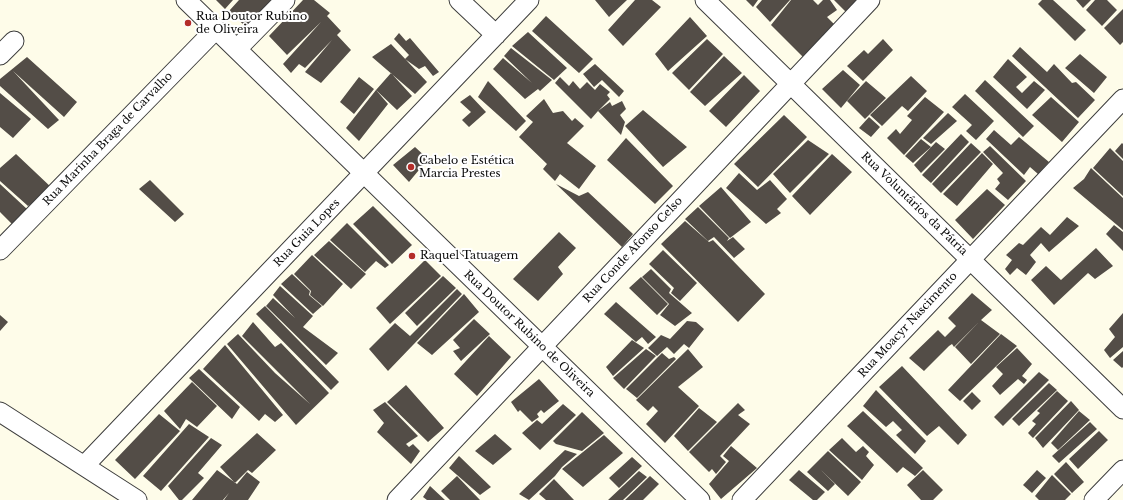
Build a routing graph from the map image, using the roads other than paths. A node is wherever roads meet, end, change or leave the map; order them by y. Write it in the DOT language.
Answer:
graph roads {
  1 [pos="186,0"];
  2 [pos="285,0"];
  3 [pos="459,0"];
  4 [pos="529,0"];
  5 [pos="705,0"];
  6 [pos="870,0"];
  7 [pos="216,29"];
  8 [pos="496,35"];
  9 [pos="14,41"];
  10 [pos="237,49"];
  11 [pos="0,55"];
  12 [pos="790,84"];
  13 [pos="1123,99"];
  14 [pos="364,173"];
  15 [pos="0,250"];
  16 [pos="971,259"];
  17 [pos="542,346"];
  18 [pos="1123,409"];
  19 [pos="0,412"];
  20 [pos="84,466"];
  21 [pos="1123,470"];
  22 [pos="138,500"];
  23 [pos="397,500"];
  24 [pos="700,500"];
  25 [pos="742,500"];
  26 [pos="1094,500"];
  1 -- 7 [label="street, Rua Doutor Rubino de Oliveira"];
  2 -- 10 [label="street"];
  3 -- 8 [label="street"];
  4 -- 8 [label="street, Rua Guia Lopes"];
  5 -- 12 [label="street, Rua Voluntários da Pátria"];
  6 -- 12 [label="street, Rua Conde Afonso Celso"];
  7 -- 10 [label="street, Rua Doutor Rubino de Oliveira"];
  7 -- 15 [label="street, Rua Marinha Braga de Carvalho"];
  8 -- 14 [label="street, Rua Guia Lopes"];
  9 -- 11 [label="street"];
  10 -- 14 [label="street, Rua Doutor Rubino de Oliveira"];
  12 -- 16 [label="street, Rua Voluntários da Pátria"];
  12 -- 17 [label="street, Rua Conde Afonso Celso"];
  13 -- 16 [label="street, Rua Moacyr Nascimento"];
  14 -- 17 [label="street, Rua Doutor Rubino de Oliveira"];
  14 -- 20 [label="street, Rua Guia Lopes"];
  16 -- 18 [label="street, Rua Voluntários da Pátria"];
  16 -- 25 [label="street, Rua Moacyr Nascimento"];
  17 -- 23 [label="street, Rua Conde Afonso Celso"];
  17 -- 24 [label="street, Rua Doutor Rubino de Oliveira"];
  19 -- 20 [label="street"];
  20 -- 22 [label="street"];
  21 -- 26 [label="street"];
}
